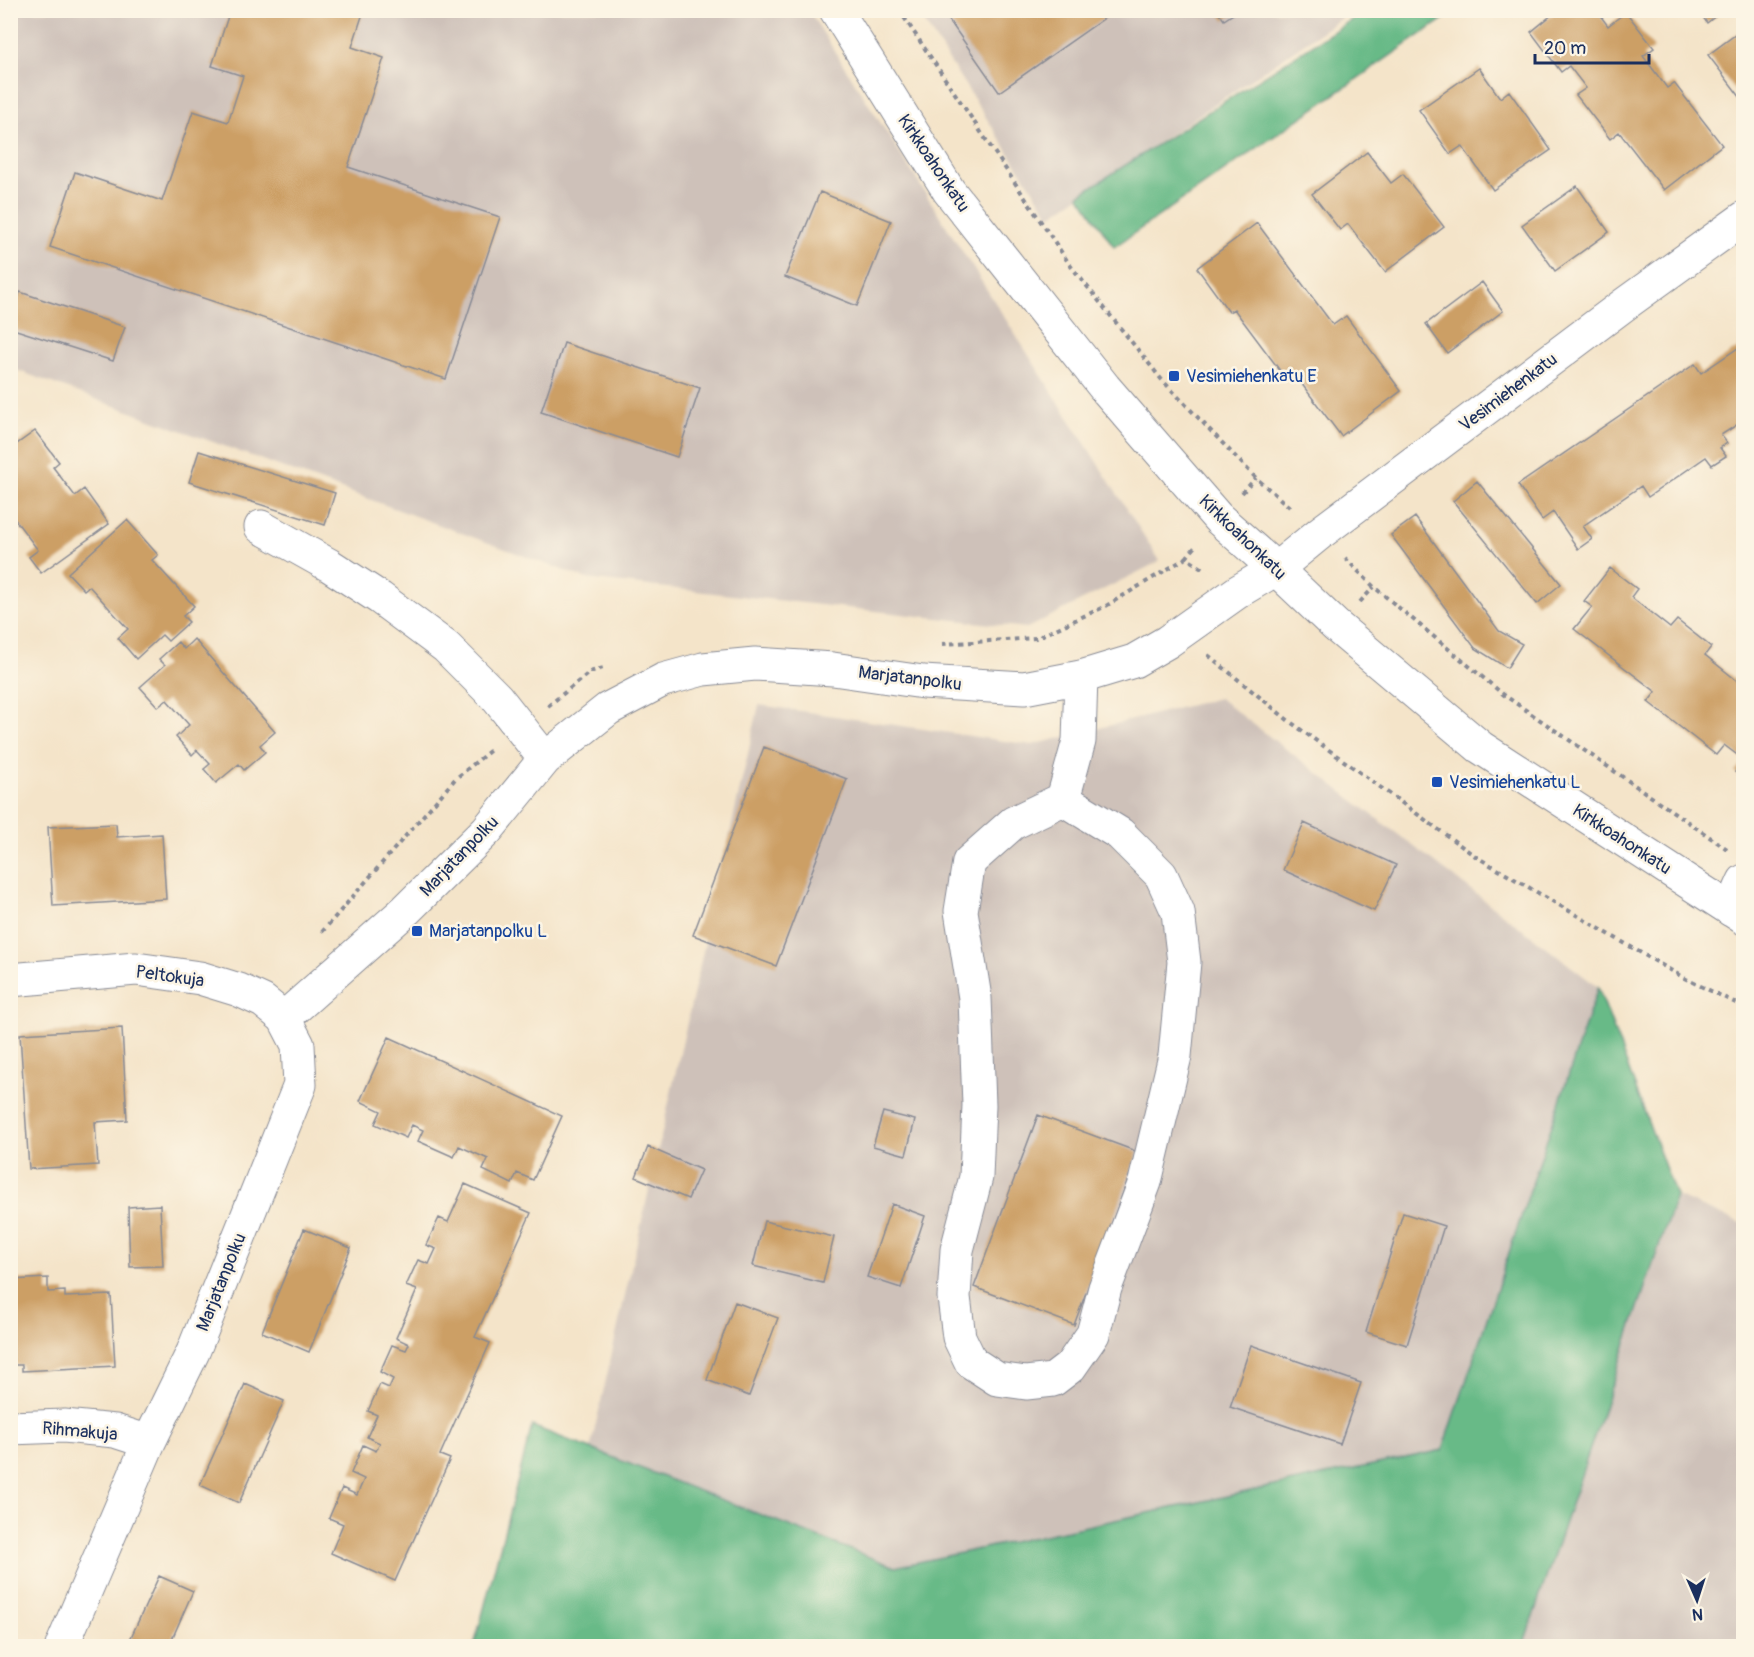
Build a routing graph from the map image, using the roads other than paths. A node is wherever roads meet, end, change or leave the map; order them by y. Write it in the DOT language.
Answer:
graph roads {
  1 [pos="836,10"];
  2 [pos="1743,218"];
  3 [pos="261,527"];
  4 [pos="1276,569"];
  5 [pos="1081,677"];
  6 [pos="545,759"];
  7 [pos="1063,799"];
  8 [pos="1738,891"];
  9 [pos="10,980"];
  10 [pos="284,1018"];
  11 [pos="10,1428"];
  12 [pos="149,1442"];
  13 [pos="62,1647"];
  1 -- 4 [label="street, Kirkkoahonkatu"];
  2 -- 4 [label="street, Vesimiehenkatu"];
  3 -- 6 [label="street"];
  4 -- 5 [label="street, Marjatanpolku"];
  4 -- 8 [label="street, Kirkkoahonkatu"];
  5 -- 6 [label="street, Marjatanpolku"];
  5 -- 7 [label="street"];
  6 -- 10 [label="street, Marjatanpolku"];
  7 -- 7 [label="street"];
  9 -- 10 [label="street, Peltokuja"];
  10 -- 12 [label="street, Marjatanpolku"];
  11 -- 12 [label="street, Rihmakuja"];
  12 -- 13 [label="street, Marjatanpolku"];
}
